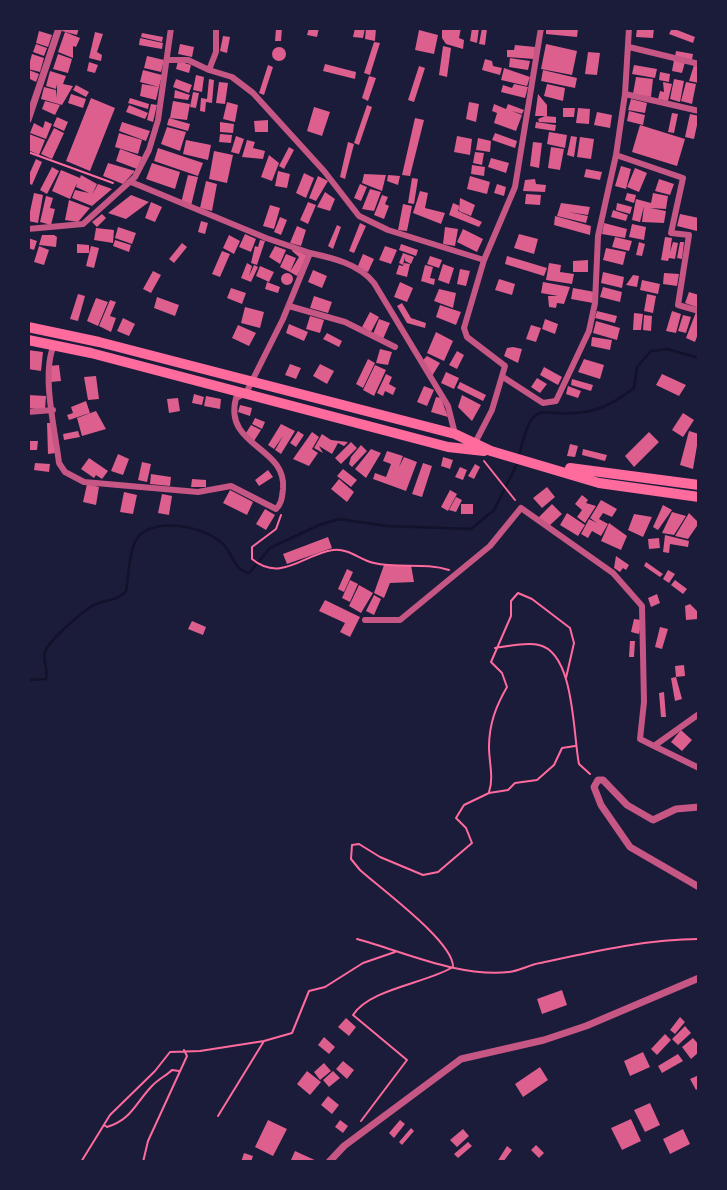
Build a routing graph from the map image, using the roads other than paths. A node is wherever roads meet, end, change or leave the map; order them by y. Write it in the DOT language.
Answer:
graph roads {
  1 [pos="60,28"];
  2 [pos="171,28"];
  3 [pos="216,28"];
  4 [pos="541,28"];
  5 [pos="629,28"];
  6 [pos="629,47"];
  7 [pos="167,60"];
  8 [pos="699,64"];
  9 [pos="209,70"];
  10 [pos="625,94"];
  11 [pos="699,111"];
  12 [pos="28,120"];
  13 [pos="616,155"];
  14 [pos="131,182"];
  15 [pos="28,229"];
  16 [pos="310,253"];
  17 [pos="484,260"];
  18 [pos="289,306"];
  19 [pos="699,311"];
  20 [pos="28,327"];
  21 [pos="28,340"];
  22 [pos="54,345"];
  23 [pos="395,347"];
  24 [pos="503,377"];
  25 [pos="252,381"];
  26 [pos="246,393"];
  27 [pos="53,411"];
  28 [pos="28,412"];
  29 [pos="455,434"];
  30 [pos="475,443"];
  31 [pos="491,451"];
  32 [pos="552,467"];
  33 [pos="699,485"];
  34 [pos="699,497"];
  35 [pos="365,620"];
  36 [pos="699,714"];
  37 [pos="654,746"];
  38 [pos="699,768"];
  39 [pos="699,807"];
  40 [pos="699,887"];
  41 [pos="699,978"];
  42 [pos="329,1162"];
  1 -- 12 [label="street"];
  2 -- 7 [label="street"];
  3 -- 9 [label="street"];
  4 -- 17 [label="street"];
  5 -- 6 [label="street"];
  6 -- 8 [label="street"];
  6 -- 10 [label="street"];
  7 -- 9 [label="street"];
  7 -- 14 [label="street"];
  9 -- 17 [label="street"];
  10 -- 11 [label="street"];
  10 -- 13 [label="street"];
  13 -- 19 [label="street"];
  13 -- 24 [label="street"];
  14 -- 15 [label="street"];
  14 -- 16 [label="street"];
  16 -- 18 [label="street"];
  16 -- 29 [label="street"];
  17 -- 24 [label="street"];
  18 -- 23 [label="street"];
  18 -- 25 [label="street"];
  20 -- 25 [label="highway"];
  21 -- 22 [label="highway"];
  22 -- 26 [label="highway"];
  22 -- 27 [label="street"];
  24 -- 30 [label="street"];
  25 -- 26 [label="street"];
  25 -- 29 [label="highway"];
  26 -- 27 [label="street"];
  26 -- 31 [label="highway"];
  27 -- 28 [label="street"];
  29 -- 30 [label="highway"];
  30 -- 31 [label="highway"];
  31 -- 32 [label="highway"];
  32 -- 33 [label="highway"];
  32 -- 34 [label="highway"];
  35 -- 37 [label="street"];
  36 -- 37 [label="street"];
  37 -- 38 [label="street"];
  39 -- 40 [label="street"];
  41 -- 42 [label="street"];
}
